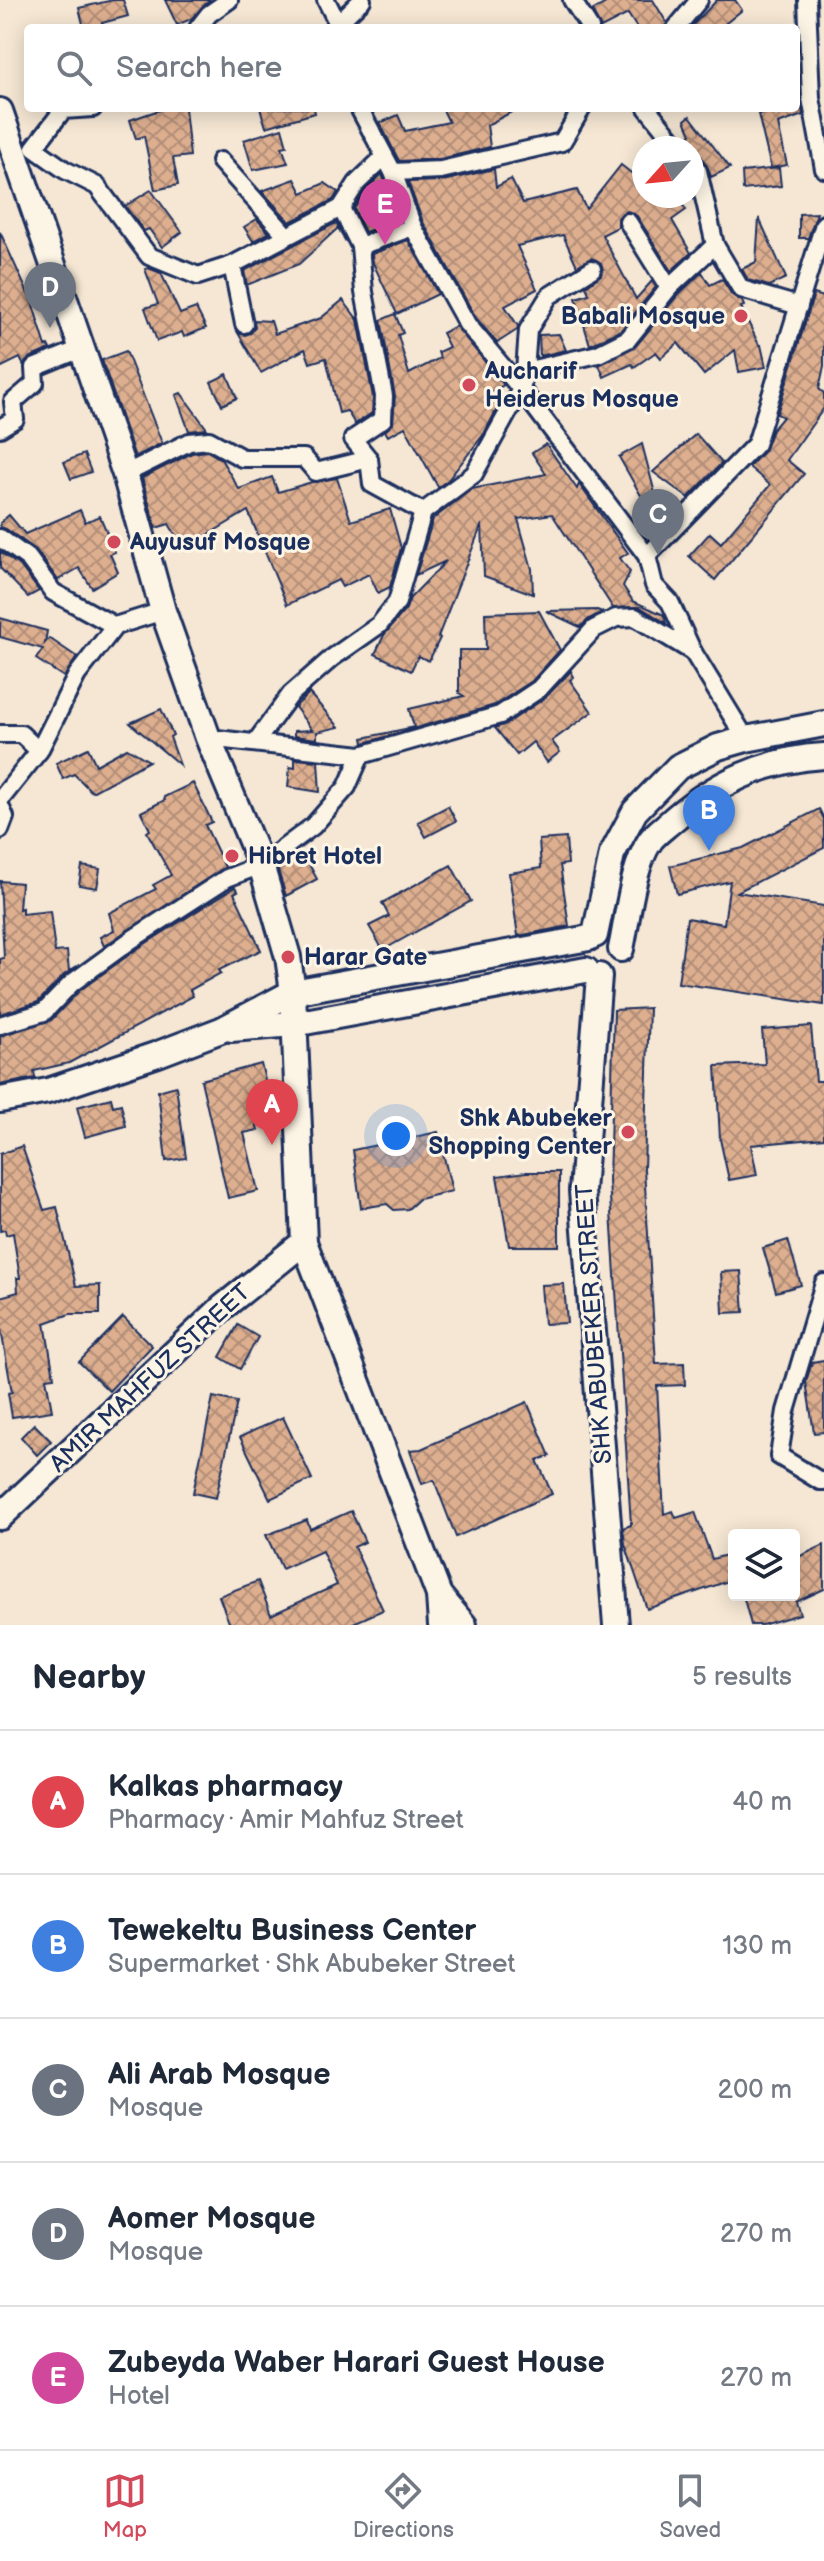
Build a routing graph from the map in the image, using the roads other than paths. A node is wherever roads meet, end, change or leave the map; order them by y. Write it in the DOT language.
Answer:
graph roads {
  1 [pos="229,0"];
  2 [pos="326,0"];
  3 [pos="362,0"];
  4 [pos="572,0"];
  5 [pos="699,0"];
  6 [pos="807,0"];
  7 [pos="201,24"];
  8 [pos="336,24"];
  9 [pos="339,24"];
  10 [pos="587,24"];
  11 [pos="679,24"];
  12 [pos="0,111"];
  13 [pos="61,112"];
  14 [pos="361,112"];
  15 [pos="580,112"];
  16 [pos="650,112"];
  17 [pos="669,136"];
  18 [pos="384,157"];
  19 [pos="220,161"];
  20 [pos="824,169"];
  21 [pos="393,172"];
  22 [pos="704,197"];
  23 [pos="341,208"];
  24 [pos="628,222"];
  25 [pos="824,224"];
  26 [pos="413,227"];
  27 [pos="286,235"];
  28 [pos="715,245"];
  29 [pos="360,246"];
  30 [pos="232,265"];
  31 [pos="592,269"];
  32 [pos="669,288"];
  33 [pos="799,306"];
  34 [pos="244,324"];
  35 [pos="83,348"];
  36 [pos="525,371"];
  37 [pos="521,389"];
  38 [pos="0,428"];
  39 [pos="369,459"];
  40 [pos="125,474"];
  41 [pos="423,512"];
  42 [pos="0,538"];
  43 [pos="647,556"];
  44 [pos="163,611"];
  45 [pos="115,626"];
  46 [pos="693,652"];
  47 [pos="822,724"];
  48 [pos="0,734"];
  49 [pos="208,738"];
  50 [pos="746,739"];
  51 [pos="255,743"];
  52 [pos="39,751"];
  53 [pos="361,755"];
  54 [pos="822,756"];
  55 [pos="0,803"];
  56 [pos="635,811"];
  57 [pos="664,828"];
  58 [pos="0,830"];
  59 [pos="261,865"];
  60 [pos="592,937"];
  61 [pos="621,949"];
  62 [pos="449,963"];
  63 [pos="592,973"];
  64 [pos="293,992"];
  65 [pos="452,994"];
  66 [pos="294,1024"];
  67 [pos="0,1025"];
  68 [pos="221,1030"];
  69 [pos="0,1100"];
  70 [pos="304,1242"];
  71 [pos="824,1283"];
  72 [pos="824,1481"];
  73 [pos="0,1517"];
  74 [pos="439,1595"];
  75 [pos="441,1625"];
  76 [pos="464,1625"];
  77 [pos="616,1625"];
  1 -- 7 [label="street"];
  2 -- 8 [label="street"];
  3 -- 9 [label="street"];
  4 -- 10 [label="street"];
  5 -- 11 [label="street"];
  6 -- 20 [label="street"];
  12 -- 35 [label="street"];
  13 -- 30 [label="street"];
  14 -- 18 [label="street"];
  15 -- 21 [label="street"];
  16 -- 17 [label="street"];
  18 -- 21 [label="street"];
  18 -- 23 [label="street"];
  19 -- 27 [label="street"];
  21 -- 26 [label="street"];
  22 -- 28 [label="street"];
  23 -- 27 [label="street"];
  23 -- 29 [label="street"];
  24 -- 32 [label="street"];
  25 -- 33 [label="street"];
  26 -- 29 [label="street"];
  26 -- 37 [label="street"];
  27 -- 30 [label="street"];
  28 -- 32 [label="street"];
  28 -- 33 [label="street"];
  29 -- 39 [label="street"];
  30 -- 34 [label="street"];
  31 -- 36 [label="street"];
  32 -- 36 [label="street"];
  33 -- 43 [label="street"];
  35 -- 38 [label="street"];
  35 -- 40 [label="street"];
  36 -- 37 [label="street"];
  37 -- 41 [label="street"];
  37 -- 43 [label="street"];
  39 -- 40 [label="street"];
  39 -- 41 [label="street"];
  40 -- 44 [label="street"];
  41 -- 51 [label="street"];
  42 -- 45 [label="street"];
  43 -- 46 [label="street"];
  44 -- 45 [label="street"];
  44 -- 49 [label="street"];
  45 -- 52 [label="street"];
  46 -- 50 [label="street"];
  46 -- 53 [label="street"];
  47 -- 50 [label="street"];
  47 -- 54 [label="street"];
  48 -- 52 [label="street"];
  49 -- 51 [label="street"];
  49 -- 59 [label="street"];
  50 -- 56 [label="street"];
  51 -- 53 [label="street"];
  52 -- 55 [label="street"];
  53 -- 59 [label="street"];
  54 -- 57 [label="street"];
  55 -- 58 [label="street"];
  56 -- 57 [label="street"];
  56 -- 60 [label="street"];
  57 -- 61 [label="street"];
  59 -- 64 [label="street"];
  59 -- 67 [label="street"];
  60 -- 61 [label="street"];
  60 -- 62 [label="street"];
  60 -- 63 [label="street"];
  61 -- 63 [label="street"];
  62 -- 64 [label="street"];
  62 -- 65 [label="street"];
  63 -- 65 [label="street"];
  63 -- 77 [label="street, SHK ABUBEKER STREET"];
  64 -- 66 [label="street"];
  64 -- 68 [label="street"];
  65 -- 66 [label="street"];
  66 -- 68 [label="street"];
  66 -- 70 [label="street"];
  68 -- 69 [label="street"];
  70 -- 73 [label="street, AMIR MAHFUZ STREET"];
  70 -- 74 [label="street"];
  71 -- 72 [label="street"];
  74 -- 75 [label="street"];
  74 -- 76 [label="street"];
}
